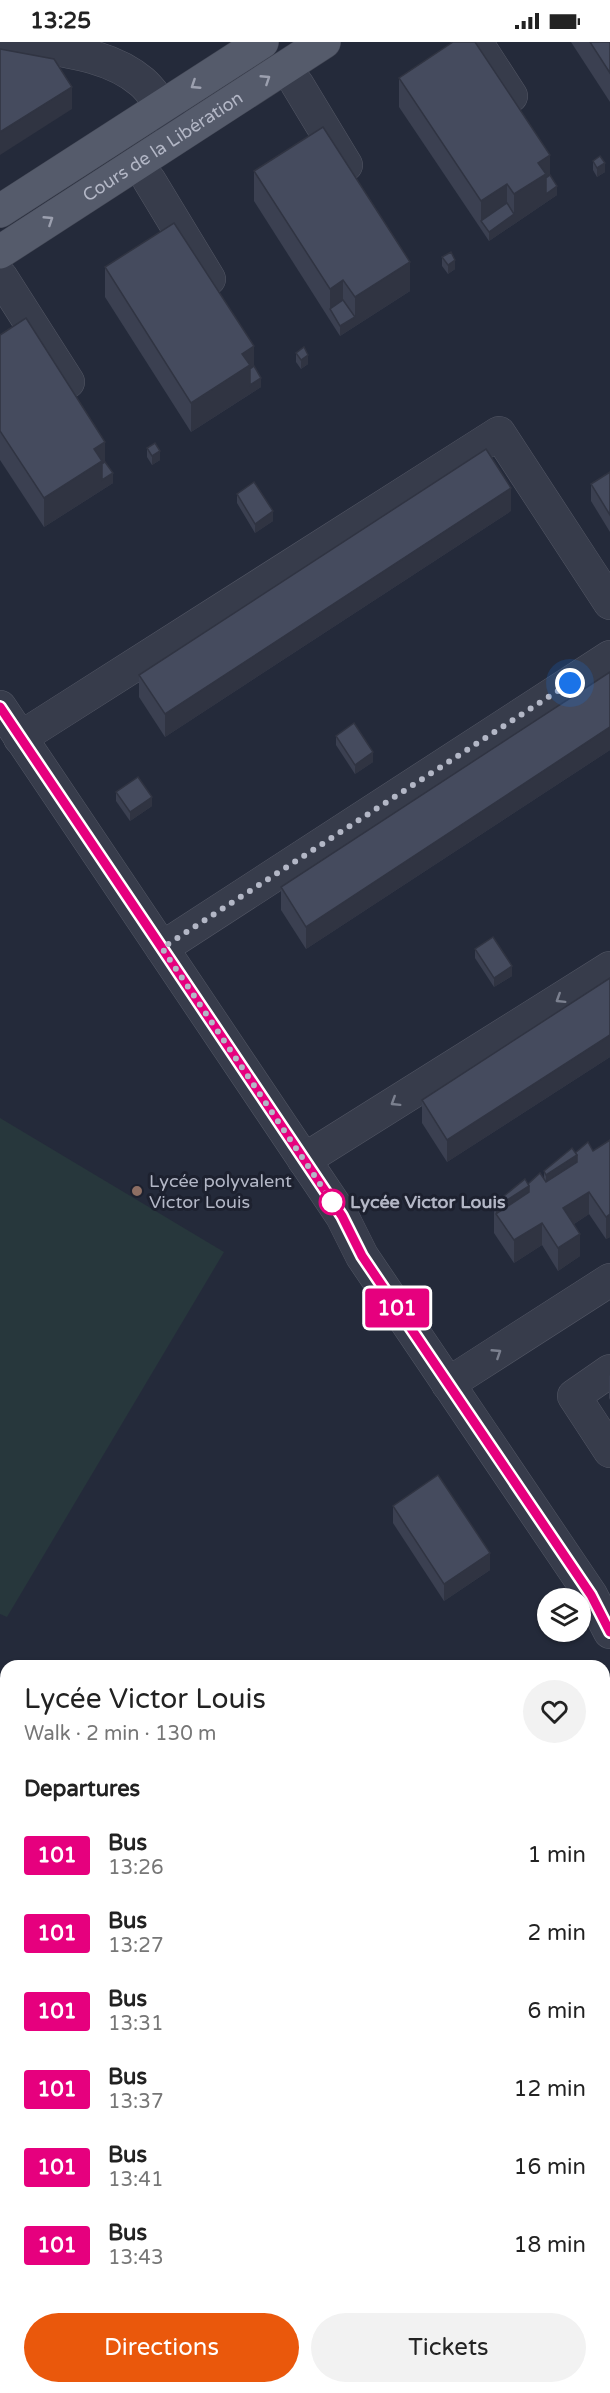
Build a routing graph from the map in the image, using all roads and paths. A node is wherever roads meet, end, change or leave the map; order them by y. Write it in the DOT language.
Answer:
graph roads {
  1 [pos="11,42"];
  2 [pos="262,42"];
  3 [pos="324,42"];
  4 [pos="476,42"];
  5 [pos="297,84"];
  6 [pos="511,96"];
  7 [pos="161,107"];
  8 [pos="179,135"];
  9 [pos="149,180"];
  10 [pos="363,192"];
  11 [pos="0,211"];
  12 [pos="1,264"];
  13 [pos="214,288"];
  14 [pos="68,382"];
  15 [pos="610,603"];
  16 [pos="610,657"];
  17 [pos="0,707"];
  18 [pos="20,738"];
  19 [pos="162,948"];
  20 [pos="610,968"];
  21 [pos="304,1160"];
  22 [pos="610,1280"];
  23 [pos="610,1371"];
  24 [pos="448,1384"];
  25 [pos="610,1451"];
  26 [pos="610,1632"];
  1 -- 7 [label="street"];
  2 -- 7 [label="main road, Cours de la Libération, one-way"];
  8 -- 3 [label="main road, Cours de la Libération, one-way"];
  4 -- 6 [label="street"];
  5 -- 10 [label="street"];
  7 -- 8 [label="street"];
  7 -- 11 [label="main road, Cours de la Libération"];
  12 -- 8 [label="main road, Cours de la Libération, one-way"];
  9 -- 13 [label="street"];
  12 -- 14 [label="street"];
  15 -- 18 [label="street"];
  16 -- 19 [label="street"];
  17 -- 18 [label="street"];
  18 -- 19 [label="street"];
  19 -- 21 [label="street"];
  20 -- 21 [label="street, one-way"];
  21 -- 24 [label="street"];
  24 -- 22 [label="street, one-way"];
  23 -- 25 [label="street"];
  24 -- 26 [label="street"];
}
